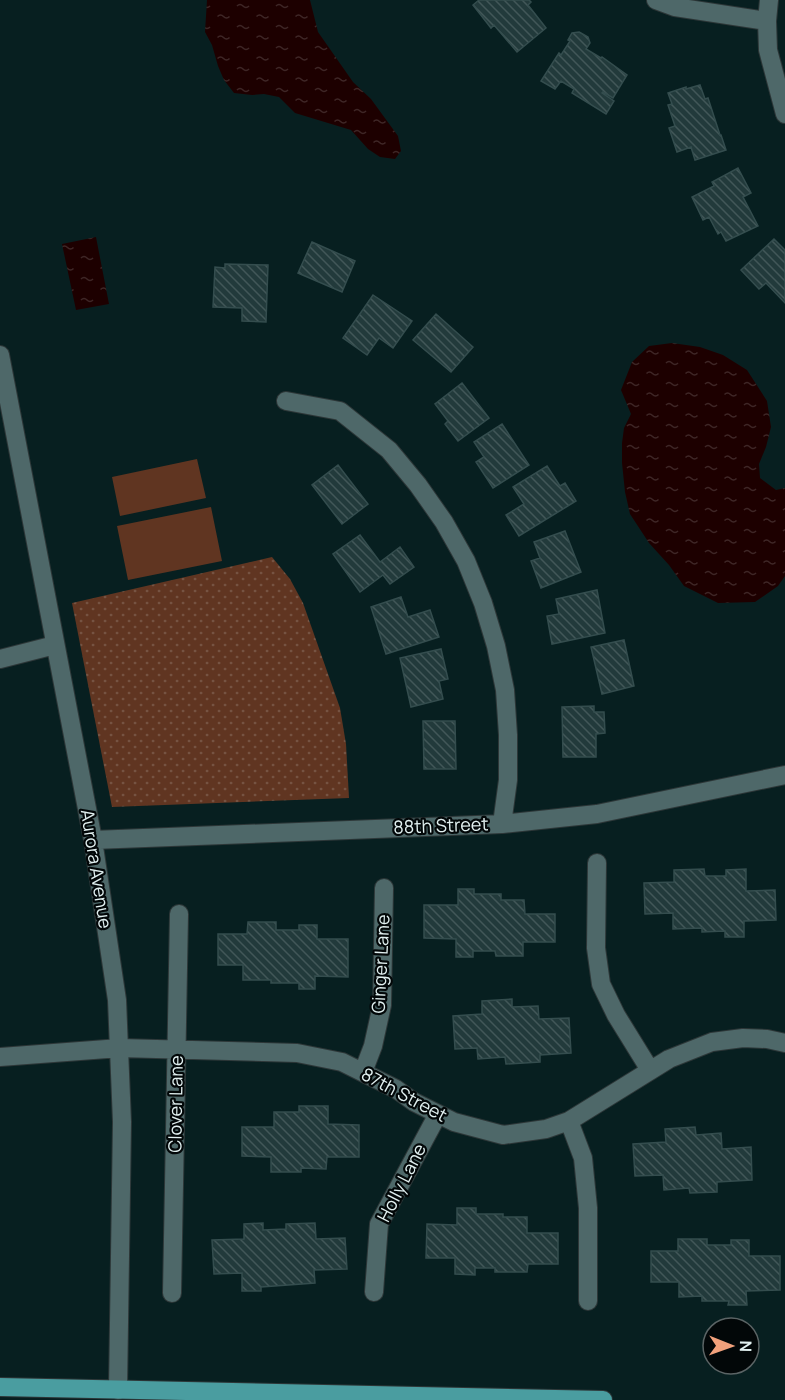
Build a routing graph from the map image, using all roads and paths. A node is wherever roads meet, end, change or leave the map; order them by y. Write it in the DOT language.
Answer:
graph roads {
  1 [pos="656,0"];
  2 [pos="770,0"];
  3 [pos="766,21"];
  4 [pos="785,114"];
  5 [pos="0,355"];
  6 [pos="286,401"];
  7 [pos="55,645"];
  8 [pos="0,659"];
  9 [pos="785,775"];
  10 [pos="502,824"];
  11 [pos="93,840"];
  12 [pos="597,863"];
  13 [pos="384,888"];
  14 [pos="179,914"];
  15 [pos="785,1043"];
  16 [pos="120,1048"];
  17 [pos="177,1048"];
  18 [pos="0,1057"];
  19 [pos="650,1070"];
  20 [pos="363,1072"];
  21 [pos="438,1114"];
  22 [pos="569,1121"];
  23 [pos="374,1292"];
  24 [pos="172,1293"];
  25 [pos="588,1301"];
  26 [pos="0,1387"];
  27 [pos="118,1390"];
  28 [pos="510,1399"];
  29 [pos="603,1400"];
  1 -- 3 [label="street"];
  2 -- 3 [label="street"];
  3 -- 4 [label="street"];
  5 -- 7 [label="street, Aurora Avenue"];
  6 -- 10 [label="street"];
  7 -- 8 [label="street"];
  7 -- 11 [label="street, Aurora Avenue"];
  9 -- 10 [label="street, 88th Street"];
  10 -- 11 [label="street, 88th Street"];
  11 -- 16 [label="street, Aurora Avenue"];
  12 -- 19 [label="street"];
  13 -- 20 [label="street, Ginger Lane"];
  14 -- 17 [label="street, Clover Lane"];
  15 -- 19 [label="street, 87th Street"];
  16 -- 17 [label="street, 87th Street"];
  16 -- 18 [label="street, 87th Street"];
  16 -- 27 [label="street, Aurora Avenue"];
  17 -- 20 [label="street, 87th Street"];
  17 -- 24 [label="street, Clover Lane"];
  19 -- 22 [label="street, 87th Street"];
  20 -- 21 [label="street, 87th Street"];
  21 -- 22 [label="street, 87th Street"];
  21 -- 23 [label="street, Holly Lane"];
  22 -- 25 [label="street"];
  26 -- 27 [label="main road"];
  27 -- 28 [label="main road"];
  28 -- 29 [label="main road"];
}
